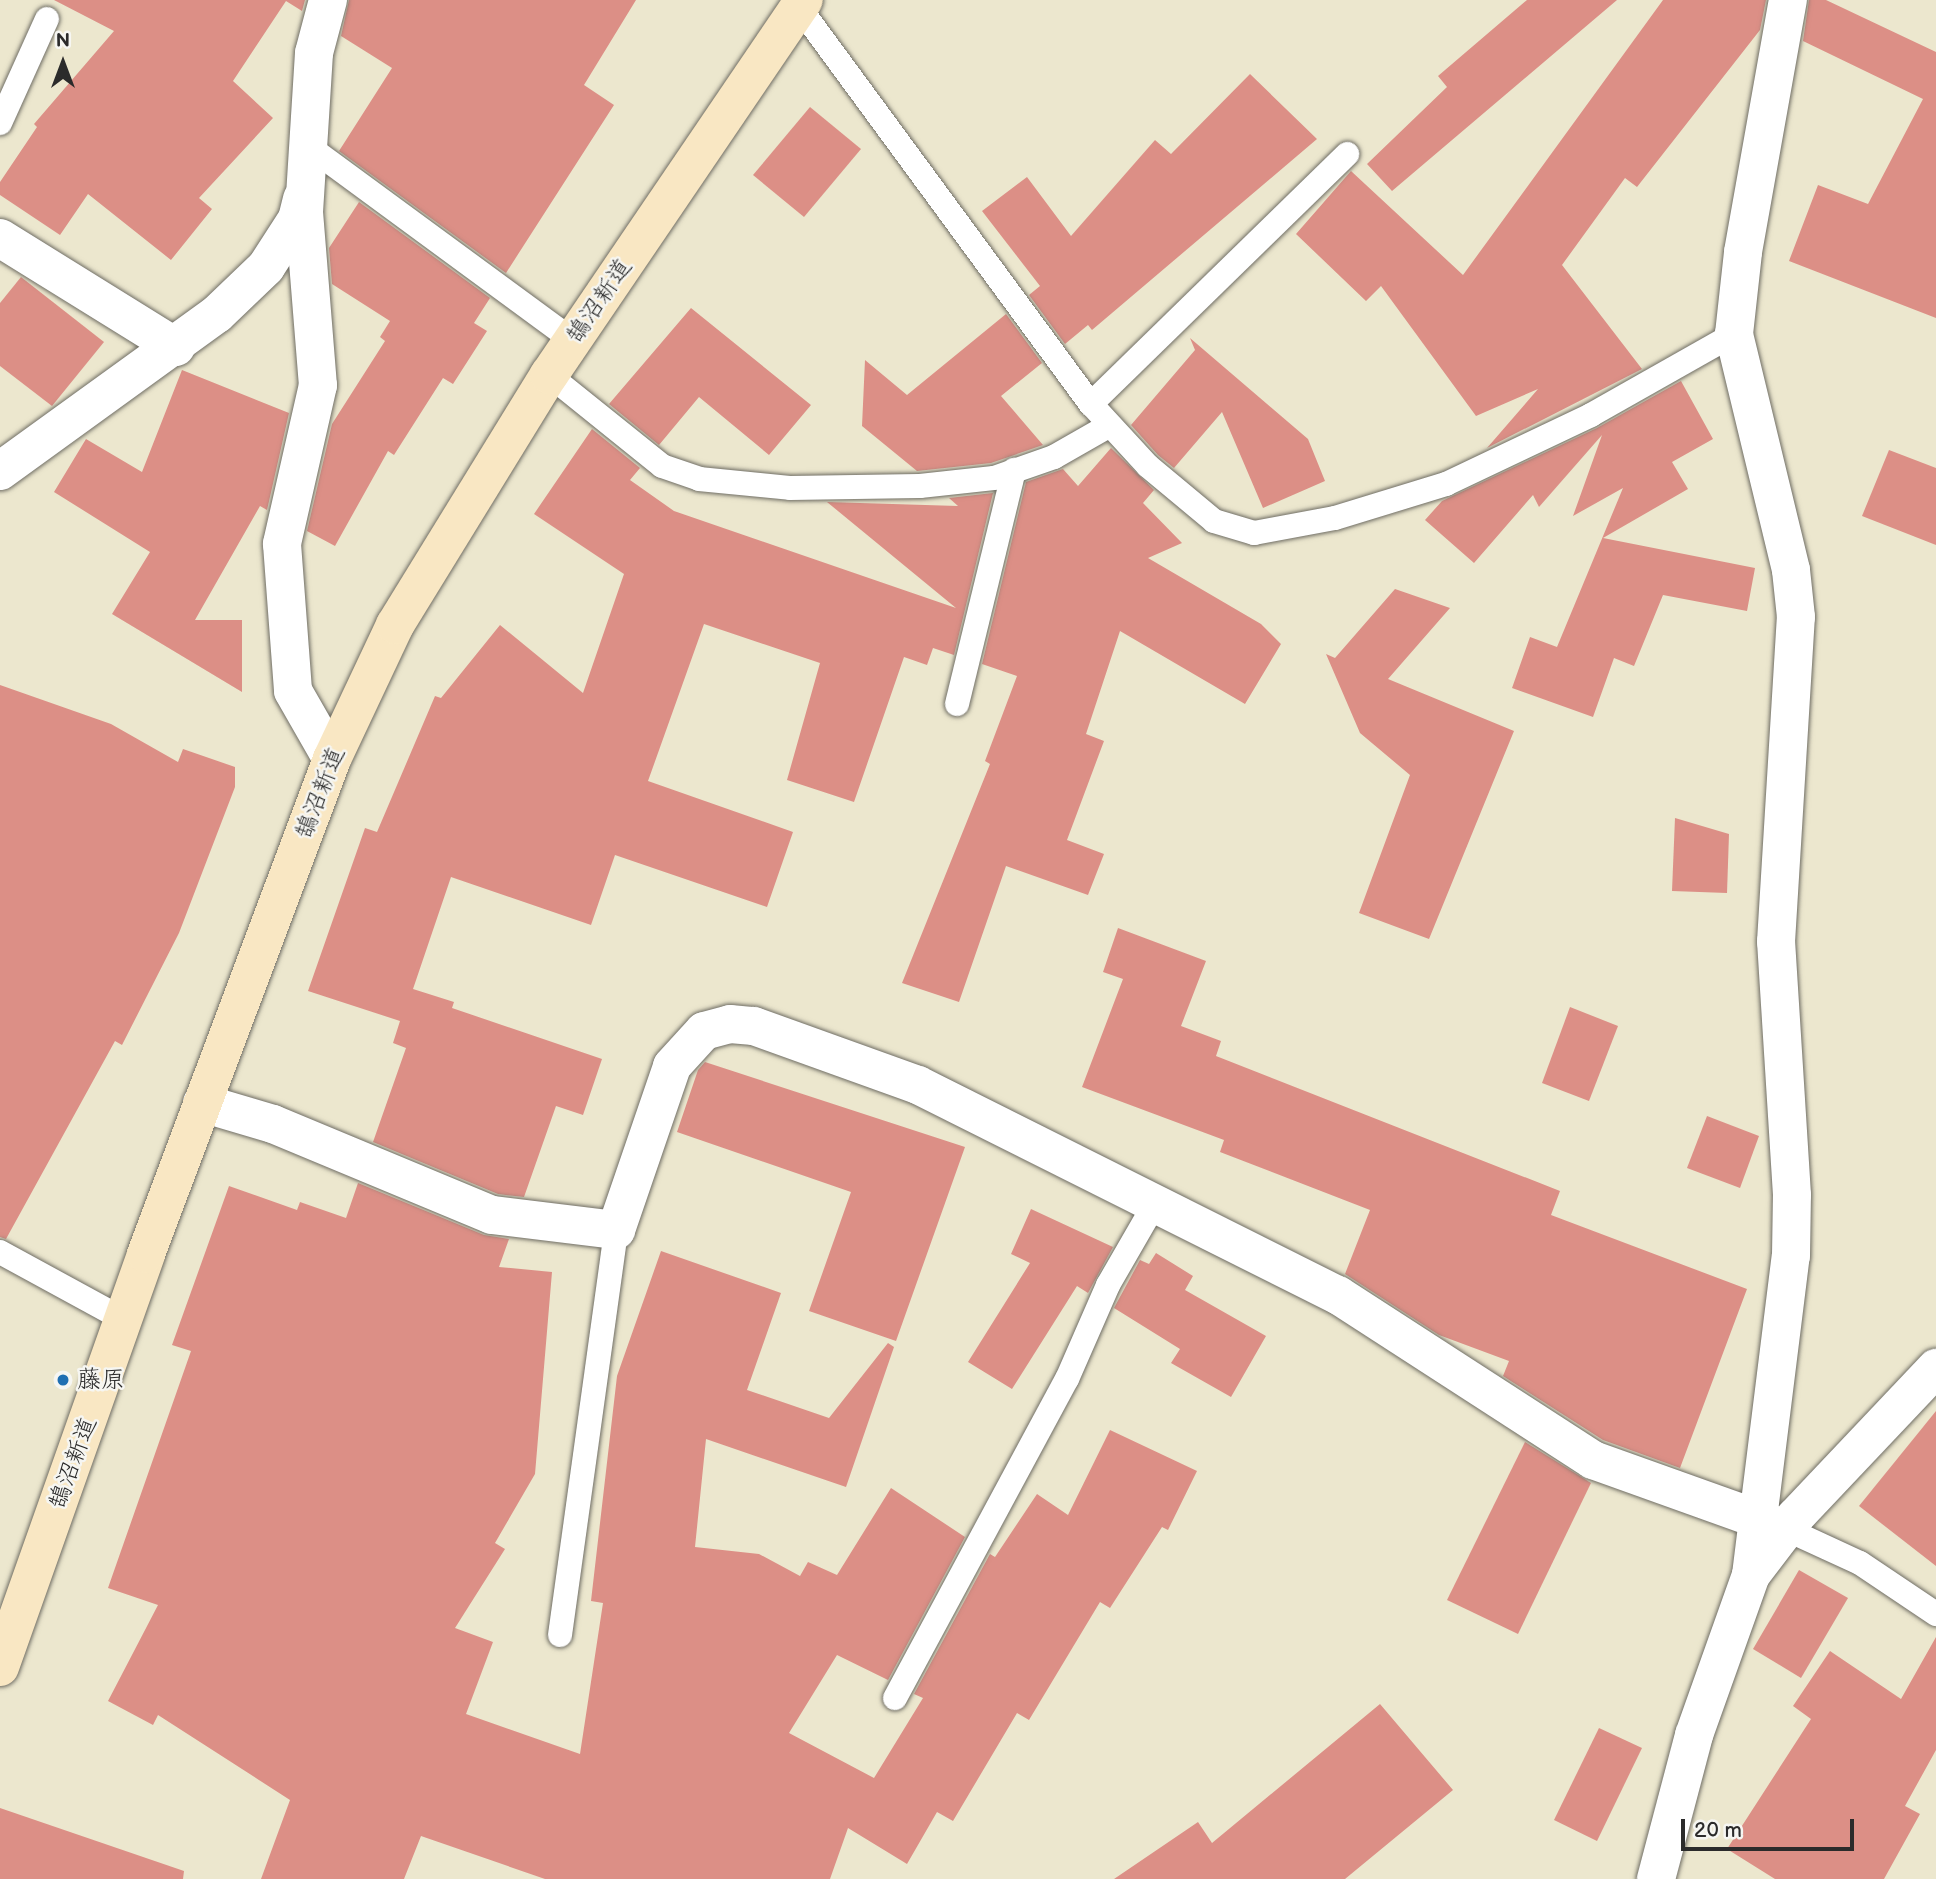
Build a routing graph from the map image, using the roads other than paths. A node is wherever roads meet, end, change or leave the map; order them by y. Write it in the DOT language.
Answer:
graph roads {
  1 [pos="328,0"];
  2 [pos="1788,0"];
  3 [pos="802,4"];
  4 [pos="47,19"];
  5 [pos="0,123"];
  6 [pos="308,146"];
  7 [pos="1347,154"];
  8 [pos="306,184"];
  9 [pos="0,238"];
  10 [pos="1734,334"];
  11 [pos="572,340"];
  12 [pos="176,347"];
  13 [pos="549,375"];
  14 [pos="1091,404"];
  15 [pos="1111,425"];
  16 [pos="1014,470"];
  17 [pos="0,471"];
  18 [pos="957,704"];
  19 [pos="332,758"];
  20 [pos="202,1103"];
  21 [pos="1156,1202"];
  22 [pos="616,1230"];
  23 [pos="0,1252"];
  24 [pos="123,1319"];
  25 [pos="1936,1368"];
  26 [pos="1771,1522"];
  27 [pos="1936,1614"];
  28 [pos="560,1635"];
  29 [pos="0,1667"];
  30 [pos="895,1698"];
  31 [pos="1656,1879"];
  1 -- 6 [label="street"];
  2 -- 10 [label="street"];
  3 -- 11 [label="street, 鵠沼新道"];
  3 -- 14 [label="lane"];
  4 -- 5 [label="lane"];
  6 -- 8 [label="street"];
  6 -- 11 [label="lane"];
  7 -- 14 [label="lane"];
  8 -- 12 [label="street"];
  8 -- 19 [label="street"];
  9 -- 12 [label="street"];
  10 -- 15 [label="lane"];
  10 -- 26 [label="street"];
  11 -- 13 [label="street, 鵠沼新道"];
  12 -- 17 [label="street"];
  13 -- 16 [label="lane"];
  13 -- 19 [label="street, 鵠沼新道"];
  14 -- 15 [label="lane"];
  15 -- 16 [label="lane"];
  16 -- 18 [label="lane"];
  19 -- 20 [label="street, 鵠沼新道"];
  20 -- 22 [label="street"];
  20 -- 24 [label="street, 鵠沼新道"];
  21 -- 22 [label="street"];
  21 -- 26 [label="street"];
  21 -- 30 [label="lane"];
  22 -- 28 [label="lane"];
  23 -- 24 [label="lane"];
  24 -- 29 [label="street, 鵠沼新道"];
  25 -- 26 [label="street"];
  26 -- 27 [label="lane"];
  26 -- 31 [label="street"];
}
